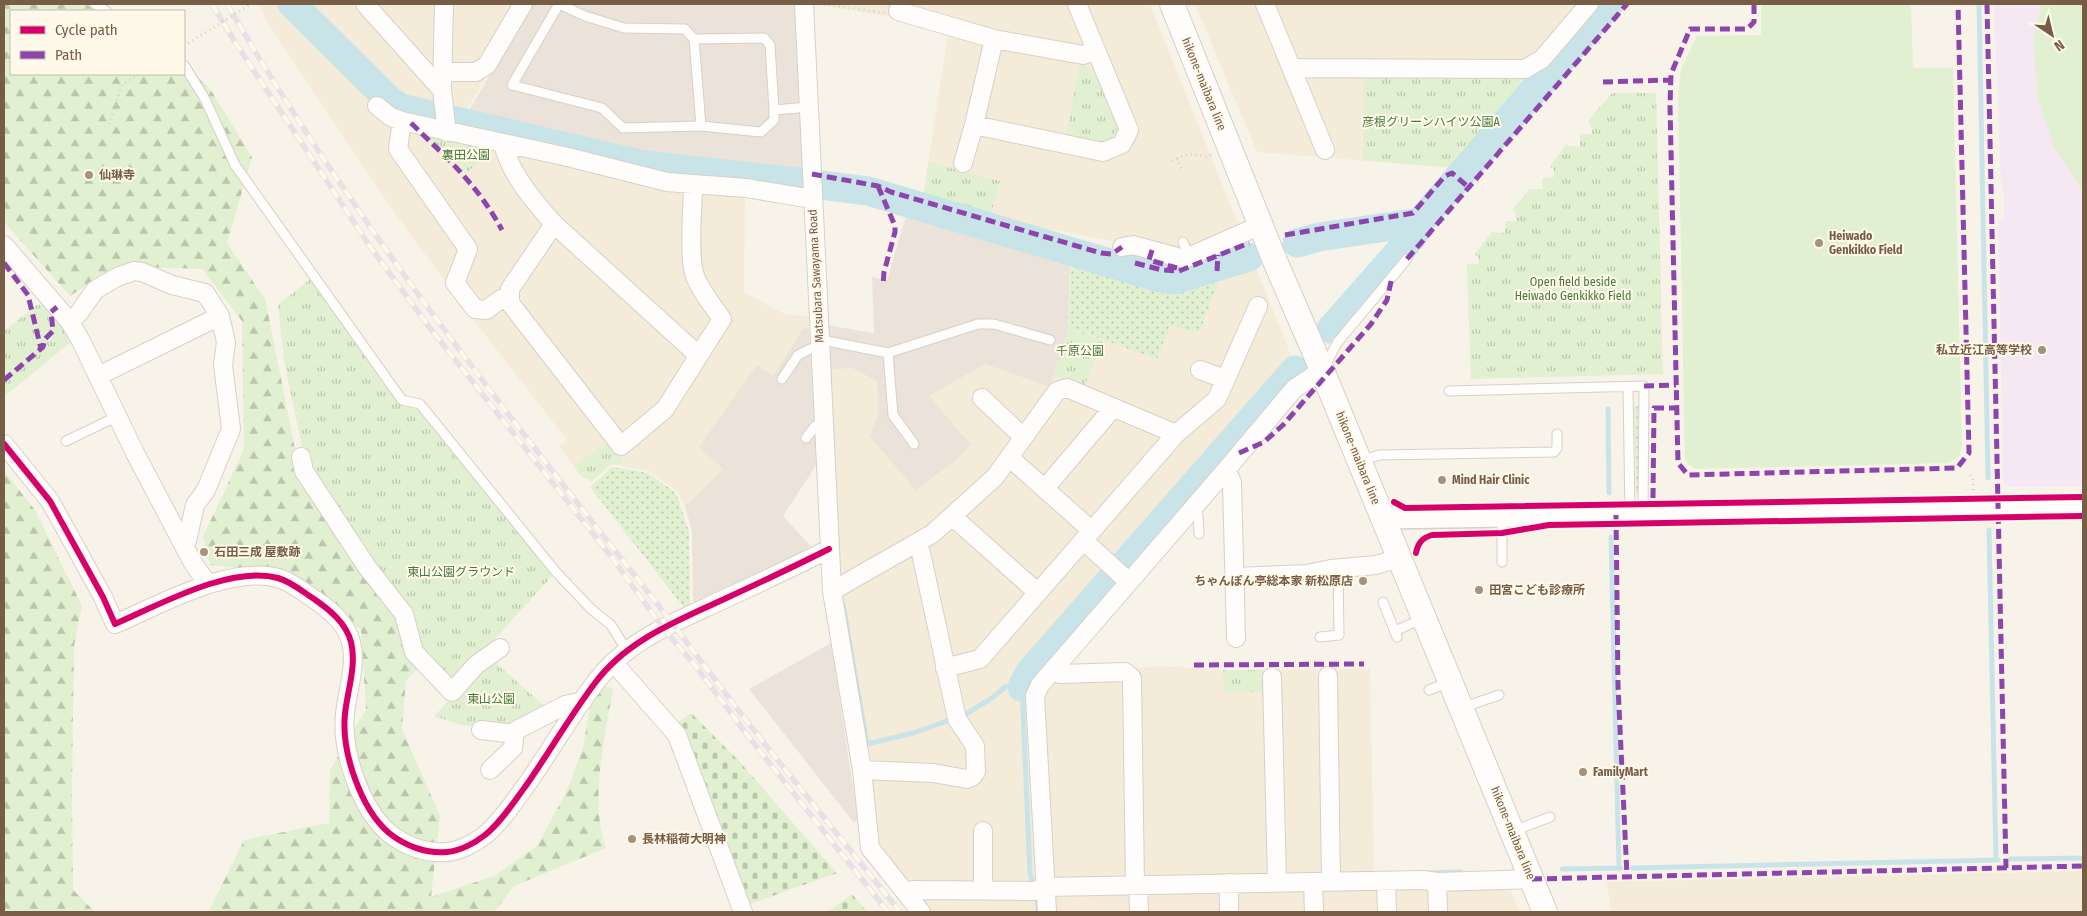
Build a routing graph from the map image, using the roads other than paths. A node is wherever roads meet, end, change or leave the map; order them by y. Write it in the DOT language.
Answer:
graph roads {
  1 [pos="365,4"];
  2 [pos="444,4"];
  3 [pos="523,4"];
  4 [pos="804,4"];
  5 [pos="1077,4"];
  6 [pos="1172,4"];
  7 [pos="1265,4"];
  8 [pos="1590,4"];
  9 [pos="898,12"];
  10 [pos="694,39"];
  11 [pos="994,39"];
  12 [pos="1095,50"];
  13 [pos="185,67"];
  14 [pos="1292,68"];
  15 [pos="442,81"];
  16 [pos="377,106"];
  17 [pos="809,108"];
  18 [pos="774,110"];
  19 [pos="402,121"];
  20 [pos="446,123"];
  21 [pos="974,125"];
  22 [pos="701,126"];
  23 [pos="502,144"];
  24 [pos="1325,150"];
  25 [pos="963,163"];
  26 [pos="693,184"];
  27 [pos="812,199"];
  28 [pos="554,224"];
  29 [pos="1260,225"];
  30 [pos="4,245"];
  31 [pos="1122,247"];
  32 [pos="1407,259"];
  33 [pos="510,298"];
  34 [pos="1258,306"];
  35 [pos="220,316"];
  36 [pos="70,322"];
  37 [pos="1050,340"];
  38 [pos="820,345"];
  39 [pos="888,353"];
  40 [pos="698,355"];
  41 [pos="1200,370"];
  42 [pos="1322,370"];
  43 [pos="98,376"];
  44 [pos="782,379"];
  45 [pos="1225,379"];
  46 [pos="1628,386"];
  47 [pos="1450,391"];
  48 [pos="982,398"];
  49 [pos="1113,408"];
  50 [pos="118,416"];
  51 [pos="823,424"];
  52 [pos="1176,434"];
  53 [pos="1557,434"];
  54 [pos="806,438"];
  55 [pos="1023,438"];
  56 [pos="66,441"];
  57 [pos="4,444"];
  58 [pos="914,444"];
  59 [pos="301,457"];
  60 [pos="1010,457"];
  61 [pos="1360,462"];
  62 [pos="1226,470"];
  63 [pos="1046,488"];
  64 [pos="2083,507"];
  65 [pos="1192,509"];
  66 [pos="1637,515"];
  67 [pos="952,516"];
  68 [pos="1502,516"];
  69 [pos="1382,518"];
  70 [pos="1199,534"];
  71 [pos="1087,535"];
  72 [pos="916,543"];
  73 [pos="183,544"];
  74 [pos="829,549"];
  75 [pos="1400,558"];
  76 [pos="1502,562"];
  77 [pos="1338,568"];
  78 [pos="1122,576"];
  79 [pos="1235,577"];
  80 [pos="207,583"];
  81 [pos="832,591"];
  82 [pos="1037,592"];
  83 [pos="1383,602"];
  84 [pos="1424,618"];
  85 [pos="1320,637"];
  86 [pos="1241,638"];
  87 [pos="500,648"];
  88 [pos="627,650"];
  89 [pos="613,662"];
  90 [pos="946,668"];
  91 [pos="1054,669"];
  92 [pos="1328,676"];
  93 [pos="1272,677"];
  94 [pos="1499,695"];
  95 [pos="583,700"];
  96 [pos="1461,708"];
  97 [pos="481,730"];
  98 [pos="515,734"];
  99 [pos="490,770"];
  100 [pos="862,770"];
  101 [pos="1550,817"];
  102 [pos="983,830"];
  103 [pos="1512,831"];
  104 [pos="1532,880"];
  105 [pos="1331,881"];
  106 [pos="1386,881"];
  107 [pos="1277,882"];
  108 [pos="1313,882"];
  109 [pos="1438,882"];
  110 [pos="1229,883"];
  111 [pos="1136,885"];
  112 [pos="1045,887"];
  113 [pos="983,890"];
  114 [pos="907,894"];
  115 [pos="743,912"];
  116 [pos="921,912"];
  117 [pos="1047,912"];
  118 [pos="1139,912"];
  119 [pos="1229,912"];
  120 [pos="1314,912"];
  121 [pos="1387,912"];
  122 [pos="1438,912"];
  123 [pos="1545,912"];
  1 -- 15 [label="street"];
  2 -- 15 [label="street"];
  3 -- 15 [label="street"];
  4 -- 17 [label="street, Matsubara Sawayama Road"];
  5 -- 12 [label="street"];
  6 -- 29 [label="main road, hikone-maibara line"];
  7 -- 14 [label="street"];
  8 -- 14 [label="street"];
  9 -- 11 [label="street"];
  10 -- 18 [label="lane"];
  10 -- 22 [label="lane"];
  10 -- 22 [label="lane"];
  11 -- 12 [label="street"];
  11 -- 21 [label="street"];
  12 -- 21 [label="street"];
  13 -- 88 [label="lane"];
  14 -- 24 [label="street"];
  15 -- 20 [label="street"];
  16 -- 19 [label="street"];
  17 -- 18 [label="lane"];
  17 -- 27 [label="street, Matsubara Sawayama Road"];
  18 -- 22 [label="lane"];
  19 -- 20 [label="street"];
  19 -- 33 [label="street"];
  20 -- 23 [label="street"];
  21 -- 25 [label="street"];
  23 -- 26 [label="street"];
  23 -- 28 [label="street"];
  26 -- 27 [label="street"];
  26 -- 40 [label="street"];
  27 -- 38 [label="street, Matsubara Sawayama Road"];
  28 -- 33 [label="street"];
  28 -- 40 [label="street"];
  29 -- 31 [label="street"];
  29 -- 42 [label="main road, hikone-maibara line"];
  30 -- 36 [label="street"];
  32 -- 42 [label="lane"];
  33 -- 40 [label="street"];
  34 -- 45 [label="street"];
  35 -- 36 [label="street"];
  35 -- 43 [label="street"];
  35 -- 73 [label="street"];
  36 -- 43 [label="street"];
  37 -- 39 [label="lane"];
  38 -- 39 [label="lane"];
  38 -- 44 [label="lane"];
  38 -- 51 [label="street, Matsubara Sawayama Road"];
  39 -- 58 [label="lane"];
  41 -- 45 [label="street"];
  42 -- 61 [label="main road, hikone-maibara line"];
  42 -- 62 [label="street"];
  43 -- 50 [label="street"];
  45 -- 52 [label="street"];
  46 -- 47 [label="lane"];
  46 -- 66 [label="lane"];
  46 -- 66 [label="lane"];
  48 -- 55 [label="street"];
  49 -- 52 [label="street"];
  49 -- 55 [label="street"];
  49 -- 63 [label="street"];
  50 -- 56 [label="lane"];
  50 -- 73 [label="street"];
  51 -- 54 [label="lane"];
  51 -- 74 [label="street, Matsubara Sawayama Road"];
  52 -- 71 [label="street"];
  53 -- 61 [label="lane"];
  55 -- 60 [label="street"];
  57 -- 80 [label="street"];
  59 -- 87 [label="street"];
  60 -- 63 [label="street"];
  60 -- 67 [label="street"];
  61 -- 69 [label="main road, hikone-maibara line"];
  62 -- 65 [label="street"];
  62 -- 79 [label="street"];
  63 -- 71 [label="street"];
  64 -- 66 [label="street"];
  65 -- 70 [label="lane"];
  65 -- 78 [label="street"];
  66 -- 68 [label="street"];
  67 -- 72 [label="street"];
  67 -- 82 [label="street"];
  68 -- 69 [label="street"];
  68 -- 76 [label="lane"];
  69 -- 75 [label="main road, hikone-maibara line"];
  71 -- 78 [label="street"];
  71 -- 82 [label="street"];
  72 -- 81 [label="street"];
  72 -- 90 [label="street"];
  73 -- 80 [label="street"];
  74 -- 81 [label="street, Matsubara Sawayama Road"];
  74 -- 88 [label="street"];
  75 -- 77 [label="street"];
  75 -- 84 [label="main road, hikone-maibara line"];
  77 -- 79 [label="street"];
  77 -- 85 [label="lane"];
  78 -- 91 [label="street"];
  79 -- 86 [label="street"];
  80 -- 95 [label="street"];
  81 -- 100 [label="street, Matsubara Sawayama Road"];
  82 -- 90 [label="street"];
  83 -- 84 [label="lane"];
  84 -- 96 [label="main road, hikone-maibara line"];
  88 -- 89 [label="street"];
  89 -- 95 [label="street"];
  89 -- 115 [label="street"];
  90 -- 100 [label="street"];
  91 -- 111 [label="street"];
  91 -- 112 [label="street"];
  92 -- 105 [label="street"];
  93 -- 107 [label="street"];
  94 -- 96 [label="lane"];
  95 -- 98 [label="street"];
  96 -- 103 [label="main road, hikone-maibara line"];
  97 -- 98 [label="street"];
  98 -- 99 [label="street"];
  100 -- 114 [label="street, Matsubara Sawayama Road"];
  101 -- 103 [label="lane"];
  102 -- 113 [label="street"];
  103 -- 104 [label="main road, hikone-maibara line"];
  104 -- 109 [label="street"];
  104 -- 123 [label="main road, hikone-maibara line"];
  105 -- 106 [label="street"];
  105 -- 108 [label="street"];
  106 -- 109 [label="street"];
  106 -- 121 [label="street"];
  107 -- 108 [label="street"];
  107 -- 110 [label="street"];
  108 -- 120 [label="street"];
  109 -- 122 [label="street"];
  110 -- 111 [label="street"];
  110 -- 119 [label="street"];
  111 -- 112 [label="street"];
  111 -- 118 [label="street"];
  112 -- 113 [label="street"];
  112 -- 117 [label="street"];
  113 -- 114 [label="street"];
  114 -- 116 [label="street, Matsubara Sawayama Road"];
}
